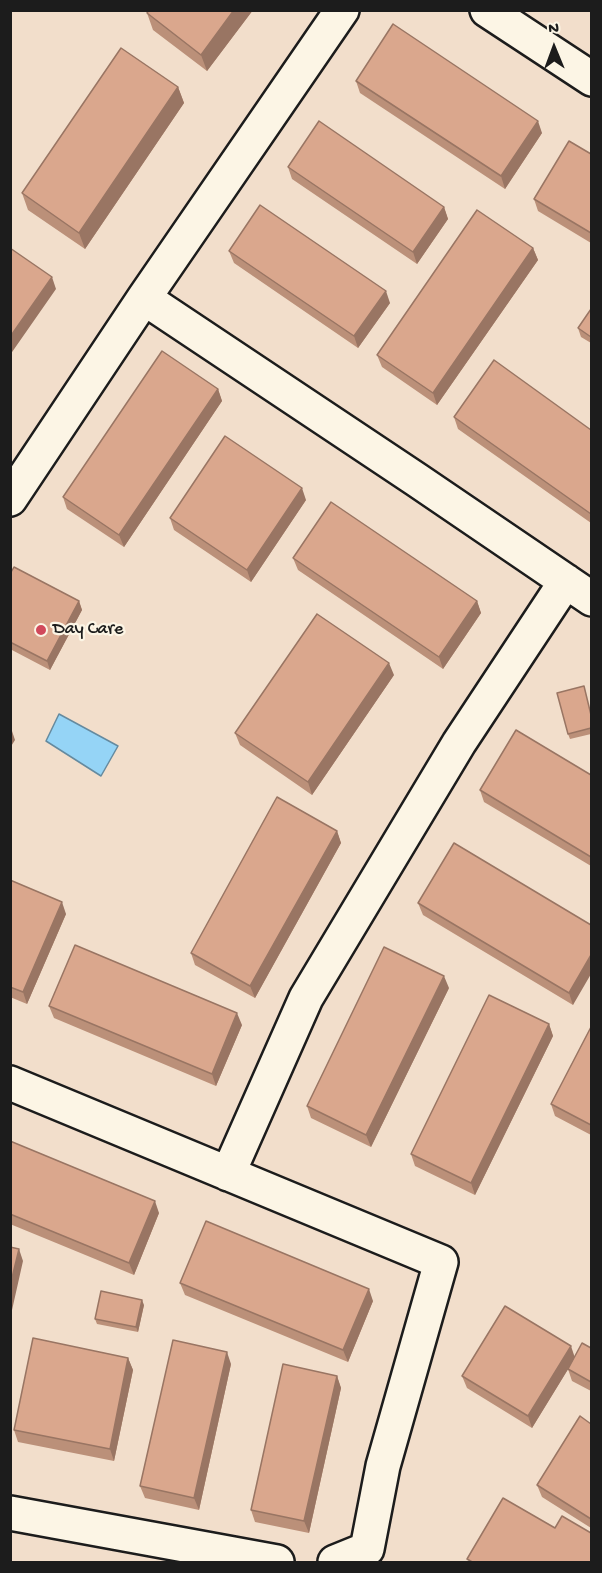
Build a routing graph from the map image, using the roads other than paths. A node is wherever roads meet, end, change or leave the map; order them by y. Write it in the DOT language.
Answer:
graph roads {
  1 [pos="342,10"];
  2 [pos="487,10"];
  3 [pos="591,79"];
  4 [pos="144,298"];
  5 [pos="10,499"];
  6 [pos="578,590"];
  7 [pos="10,1083"];
  8 [pos="228,1174"];
  9 [pos="10,1513"];
  10 [pos="277,1563"];
  11 [pos="334,1563"];
  1 -- 4 [label="lane"];
  2 -- 3 [label="lane"];
  4 -- 5 [label="lane"];
  4 -- 6 [label="lane"];
  6 -- 8 [label="lane"];
  7 -- 8 [label="lane"];
  8 -- 11 [label="lane"];
  9 -- 10 [label="lane"];
}
